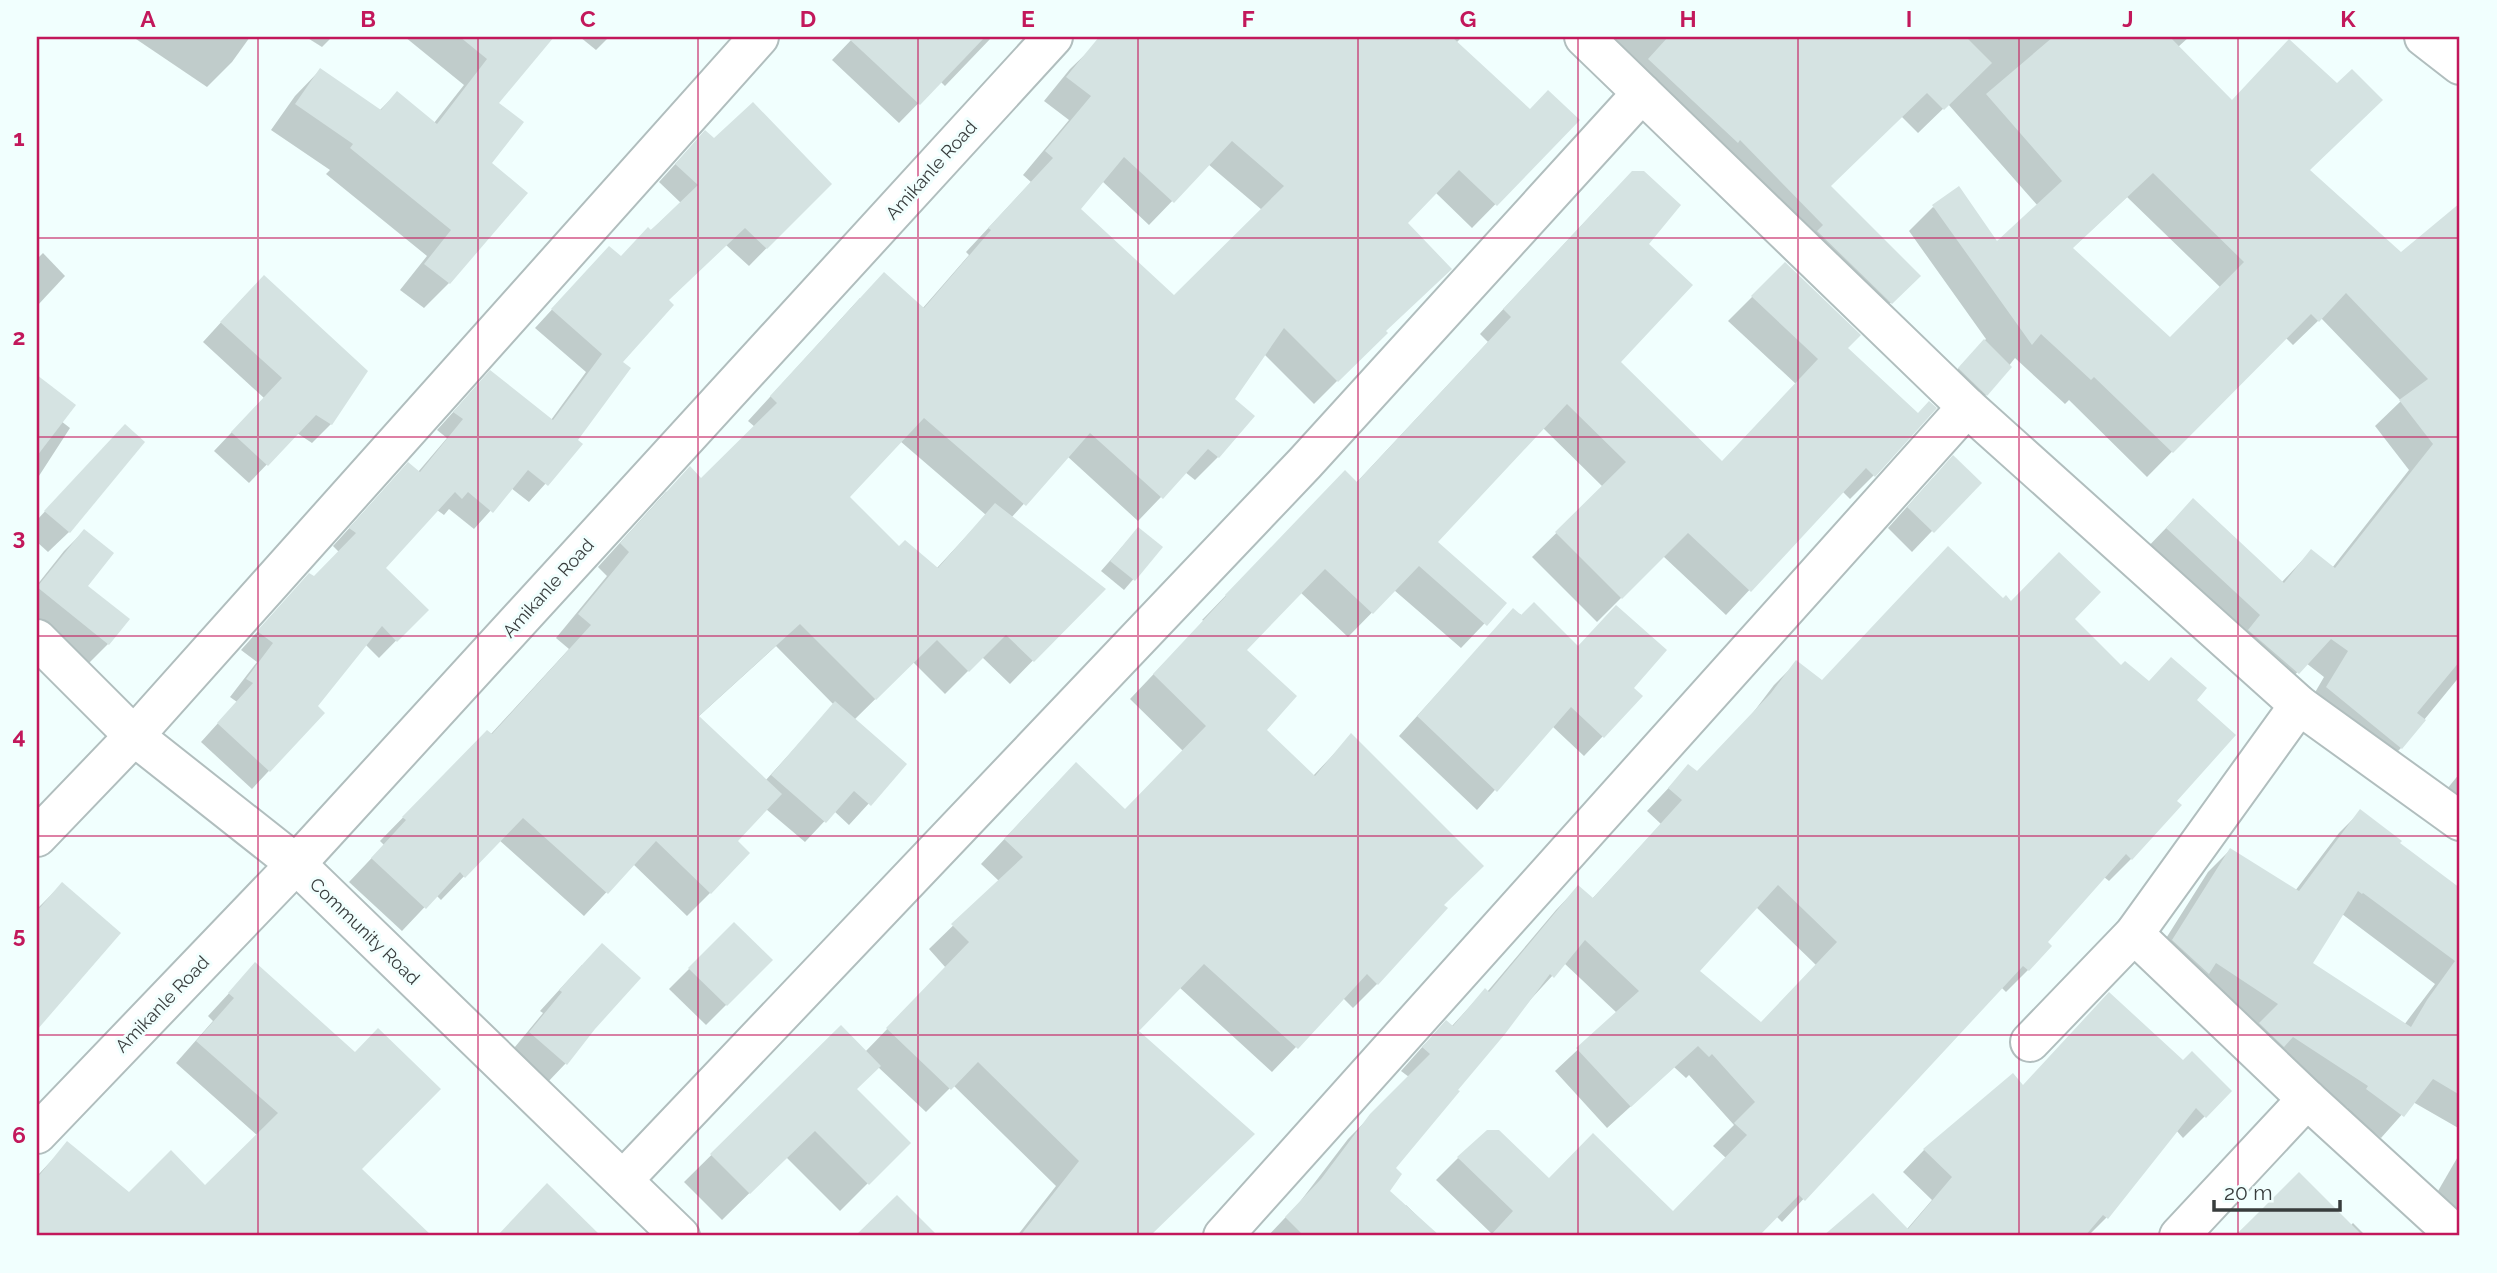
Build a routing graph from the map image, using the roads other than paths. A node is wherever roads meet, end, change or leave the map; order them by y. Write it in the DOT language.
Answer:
graph roads {
  1 [pos="758,37"];
  2 [pos="1053,37"];
  3 [pos="1584,37"];
  4 [pos="2424,37"];
  5 [pos="2460,65"];
  6 [pos="1642,93"];
  7 [pos="1967,407"];
  8 [pos="37,639"];
  9 [pos="2299,705"];
  10 [pos="134,736"];
  11 [pos="2460,821"];
  12 [pos="37,836"];
  13 [pos="296,864"];
  14 [pos="2134,934"];
  15 [pos="2030,1042"];
  16 [pos="2307,1099"];
  17 [pos="37,1134"];
  18 [pos="623,1180"];
  19 [pos="680,1236"];
  20 [pos="1223,1236"];
  21 [pos="2179,1236"];
  22 [pos="2458,1236"];
  1 -- 10 [label="street"];
  2 -- 13 [label="street, Amikanle Road"];
  3 -- 6 [label="street"];
  4 -- 5 [label="street"];
  6 -- 7 [label="street"];
  6 -- 18 [label="street"];
  7 -- 9 [label="street"];
  7 -- 20 [label="street"];
  8 -- 10 [label="street, Community Road"];
  9 -- 11 [label="street"];
  9 -- 14 [label="street"];
  10 -- 12 [label="street"];
  10 -- 13 [label="street, Community Road"];
  13 -- 17 [label="street, Amikanle Road"];
  13 -- 18 [label="street, Community Road"];
  14 -- 15 [label="street"];
  14 -- 16 [label="street"];
  16 -- 21 [label="street"];
  16 -- 22 [label="street"];
  18 -- 19 [label="street, Community Road"];
}
